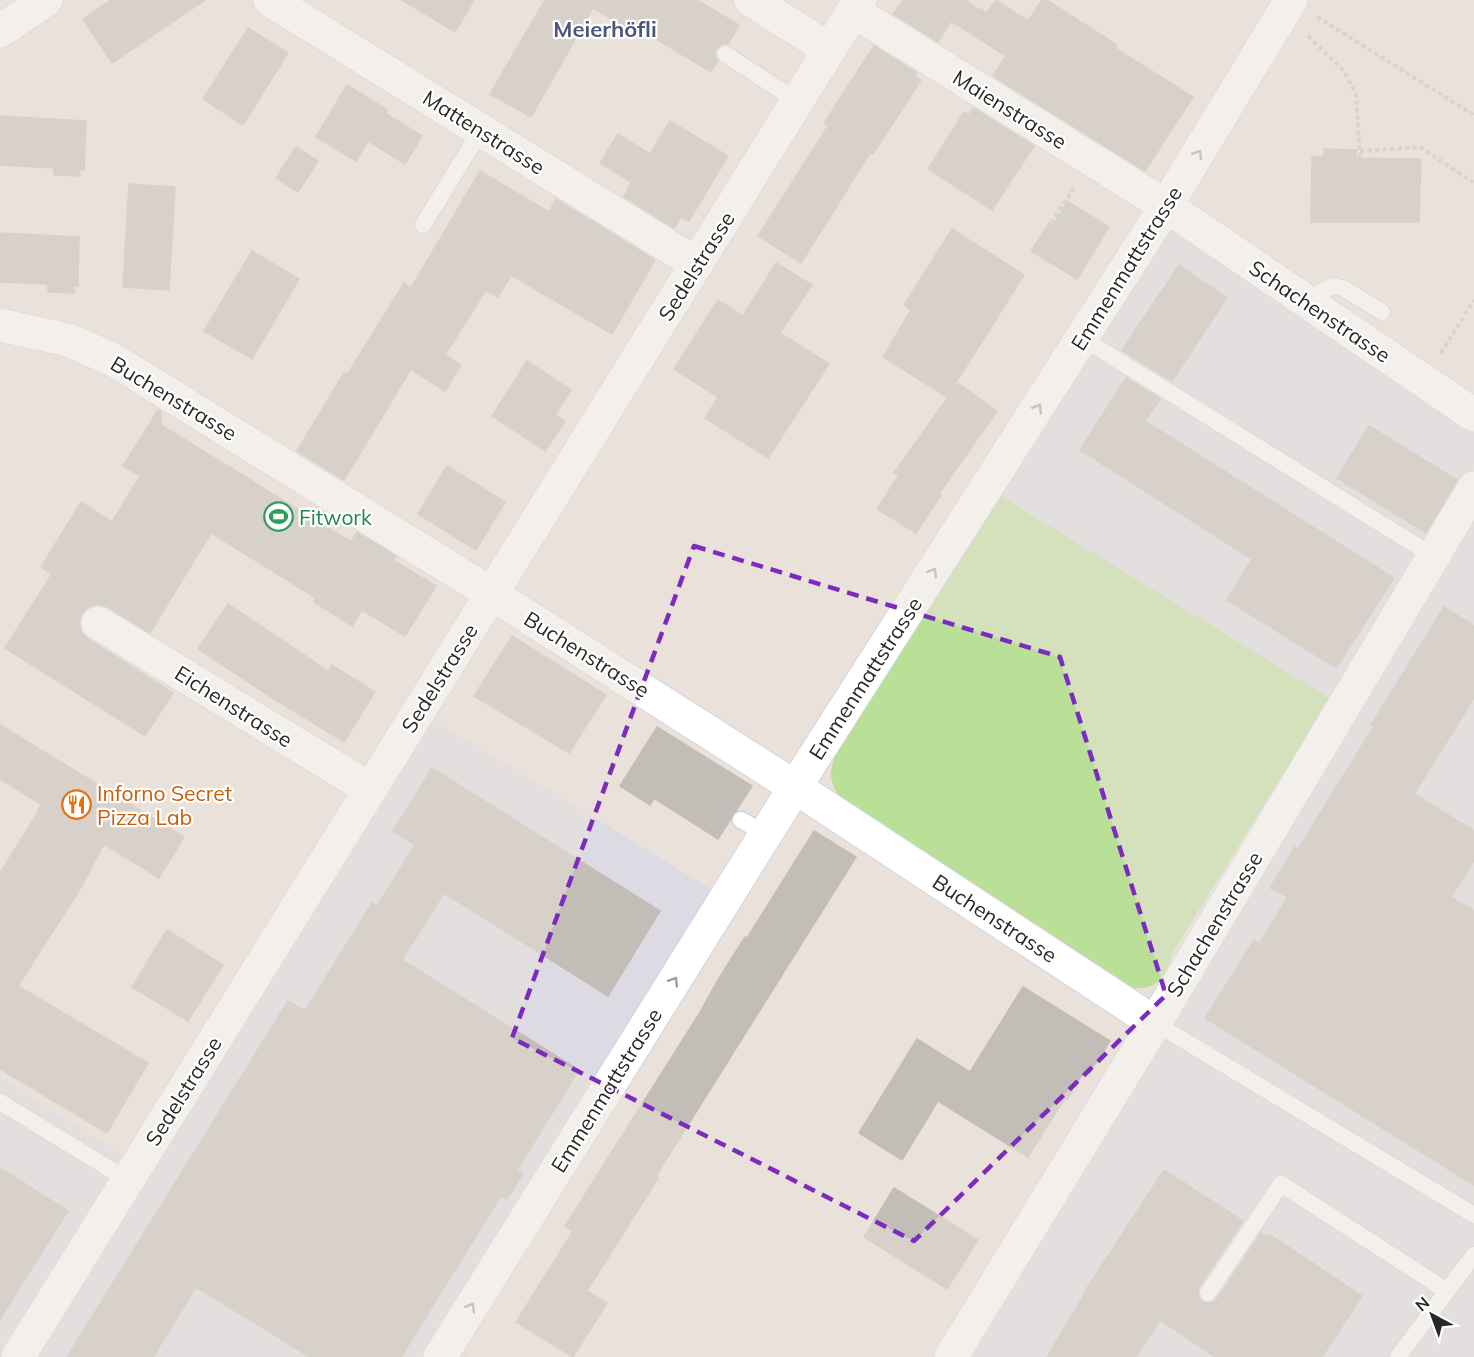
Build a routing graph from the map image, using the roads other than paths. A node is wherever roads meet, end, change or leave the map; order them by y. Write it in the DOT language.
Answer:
graph roads {
  1 [pos="46,0"];
  2 [pos="270,0"];
  3 [pos="751,0"];
  4 [pos="856,6"];
  5 [pos="1287,6"];
  6 [pos="0,31"];
  7 [pos="829,49"];
  8 [pos="725,54"];
  9 [pos="797,101"];
  10 [pos="481,130"];
  11 [pos="1166,206"];
  12 [pos="423,225"];
  13 [pos="697,264"];
  14 [pos="1305,301"];
  15 [pos="1382,312"];
  16 [pos="0,325"];
  17 [pos="1082,338"];
  18 [pos="1474,415"];
  19 [pos="1474,488"];
  20 [pos="1433,556"];
  21 [pos="492,594"];
  22 [pos="98,623"];
  23 [pos="795,787"];
  24 [pos="370,789"];
  25 [pos="1155,1023"];
  26 [pos="0,1102"];
  27 [pos="128,1180"];
  28 [pos="1474,1215"];
  29 [pos="1474,1255"];
  30 [pos="1447,1291"];
  31 [pos="1208,1293"];
  32 [pos="18,1357"];
  33 [pos="440,1357"];
  34 [pos="951,1357"];
  35 [pos="1398,1357"];
  1 -- 6 [label="street"];
  2 -- 10 [label="street, Mattenstrasse"];
  3 -- 7 [label="street"];
  4 -- 7 [label="street, Sedelstrasse"];
  4 -- 11 [label="street, Maienstrasse"];
  11 -- 5 [label="street, Emmenmattstrasse, one-way"];
  7 -- 9 [label="street, Sedelstrasse"];
  8 -- 9 [label="lane"];
  9 -- 13 [label="street, Sedelstrasse"];
  10 -- 12 [label="lane"];
  10 -- 13 [label="street, Mattenstrasse"];
  11 -- 14 [label="street, Schachenstrasse"];
  11 -- 17 [label="street, Emmenmattstrasse"];
  13 -- 21 [label="street, Sedelstrasse"];
  14 -- 15 [label="lane"];
  14 -- 18 [label="street, Schachenstrasse"];
  16 -- 21 [label="street, Buchenstrasse"];
  17 -- 20 [label="lane"];
  23 -- 17 [label="street, Emmenmattstrasse, one-way"];
  19 -- 20 [label="street, Schachenstrasse"];
  20 -- 25 [label="street, Schachenstrasse"];
  21 -- 23 [label="street, Buchenstrasse"];
  21 -- 24 [label="street, Sedelstrasse"];
  22 -- 24 [label="street, Eichenstrasse"];
  23 -- 25 [label="street, Buchenstrasse"];
  33 -- 23 [label="street, Emmenmattstrasse, one-way"];
  24 -- 27 [label="street, Sedelstrasse"];
  25 -- 28 [label="lane"];
  25 -- 34 [label="street, Schachenstrasse"];
  26 -- 27 [label="lane"];
  27 -- 32 [label="street, Sedelstrasse"];
  29 -- 30 [label="lane"];
  30 -- 31 [label="lane"];
  30 -- 35 [label="lane"];
}
